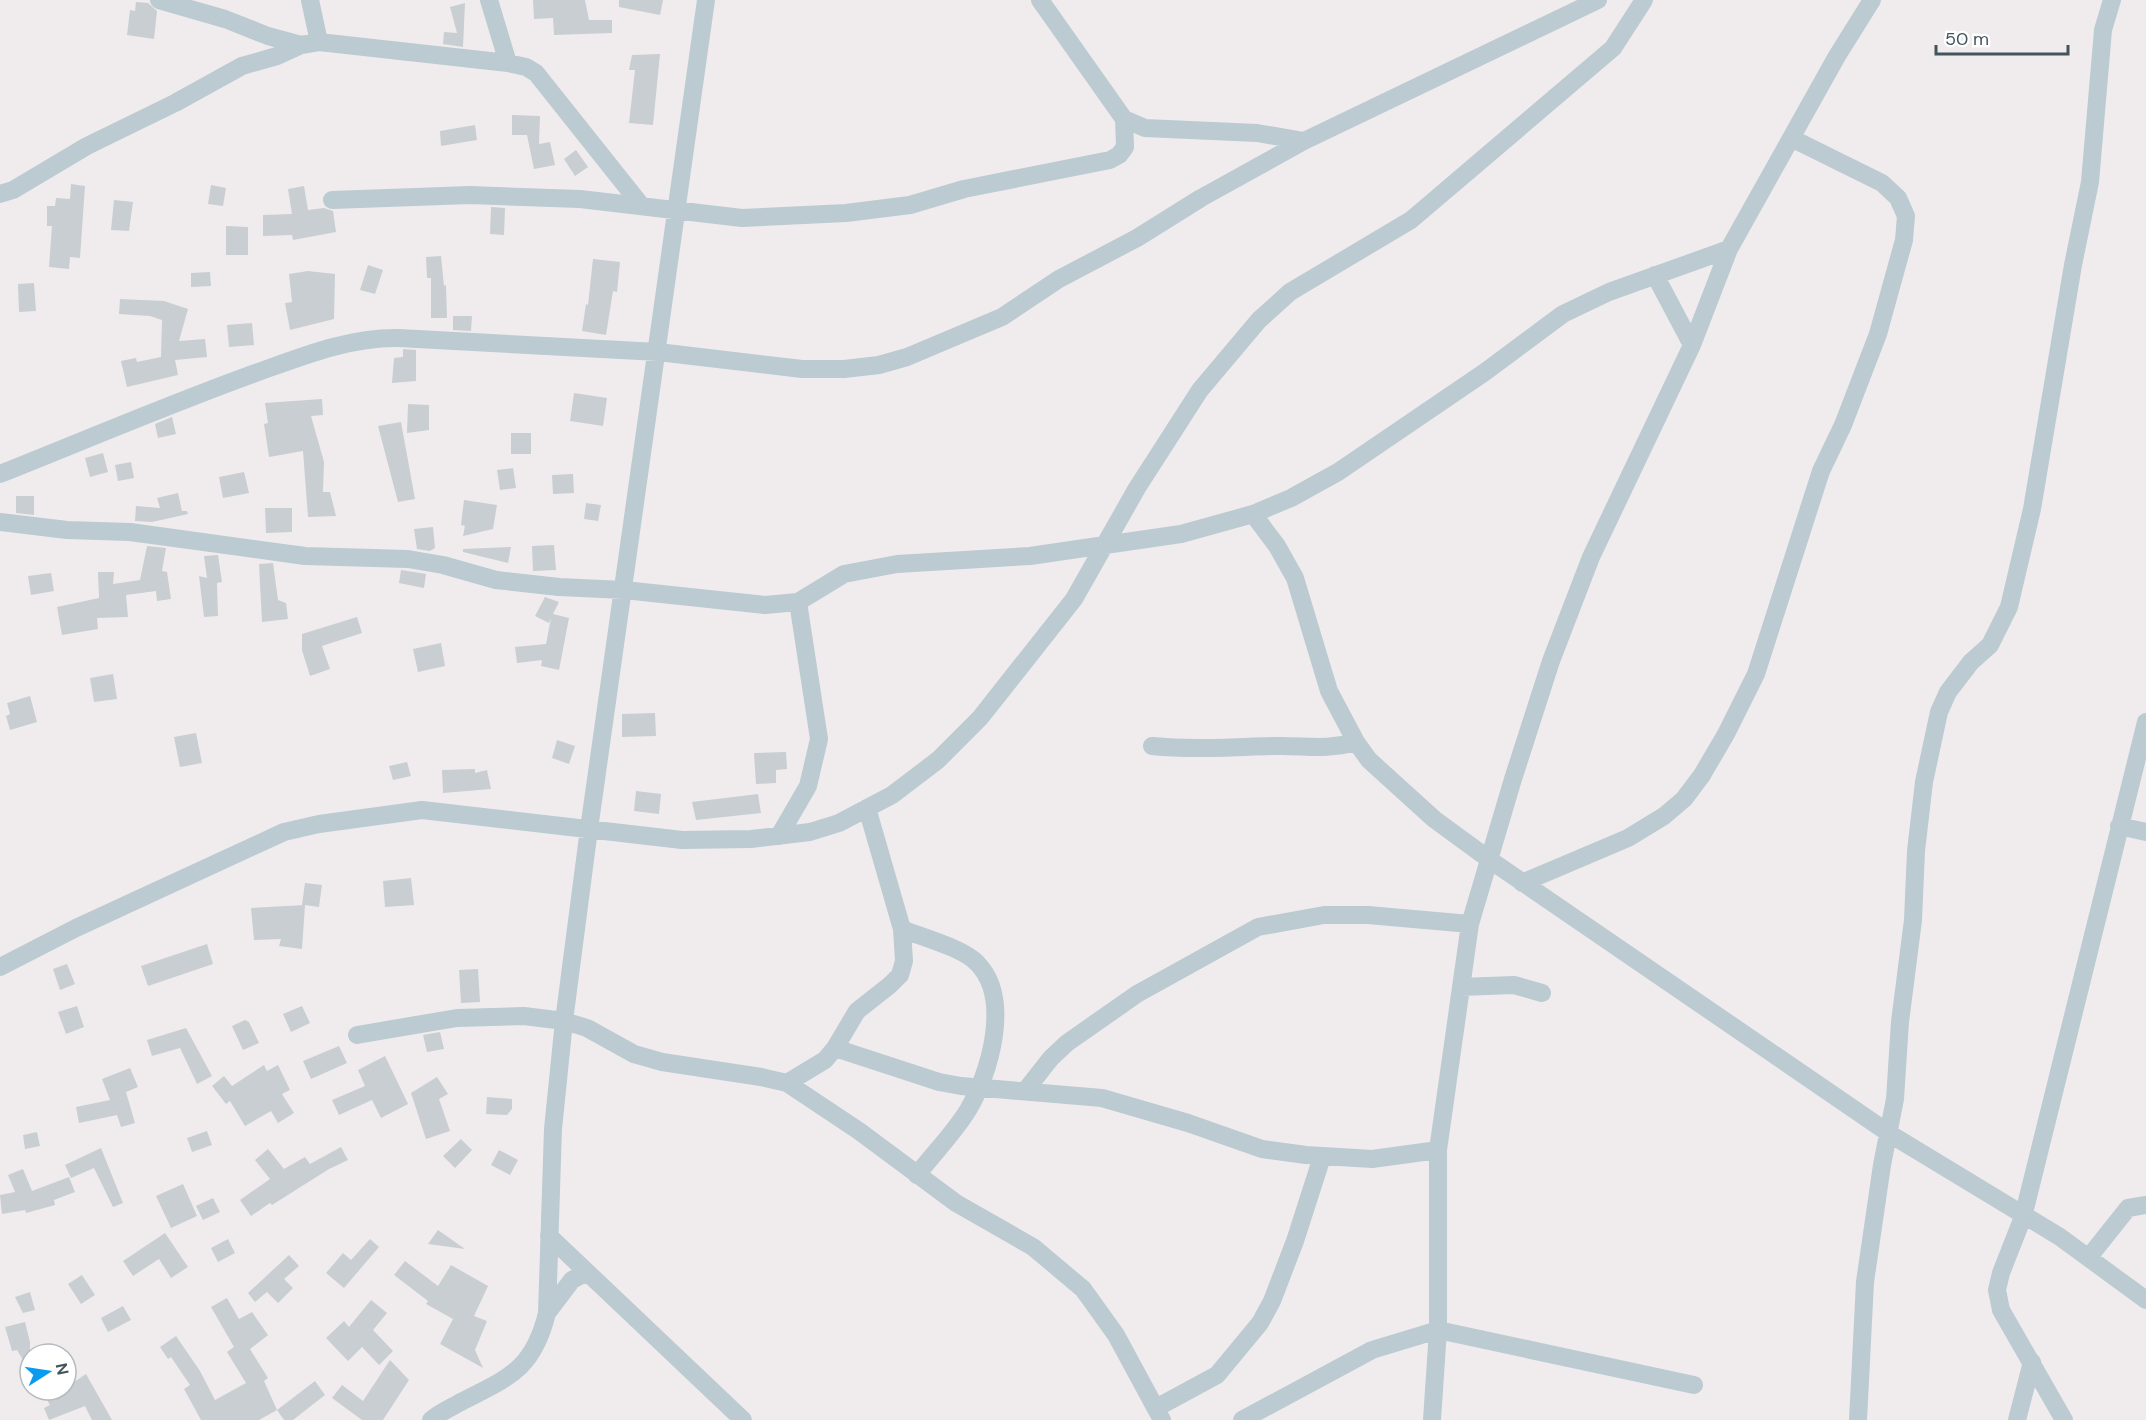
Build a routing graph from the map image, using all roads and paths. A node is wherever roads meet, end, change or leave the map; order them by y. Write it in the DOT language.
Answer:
graph roads {
  1 [pos="159,0"];
  2 [pos="310,0"];
  3 [pos="489,0"];
  4 [pos="706,0"];
  5 [pos="1040,0"];
  6 [pos="1598,0"];
  7 [pos="1644,0"];
  8 [pos="1872,0"];
  9 [pos="2112,0"];
  10 [pos="319,42"];
  11 [pos="301,45"];
  12 [pos="508,63"];
  13 [pos="1124,119"];
  14 [pos="1791,138"];
  15 [pos="1304,141"];
  16 [pos="0,194"];
  17 [pos="332,200"];
  18 [pos="641,205"];
  19 [pos="677,211"];
  20 [pos="1728,249"];
  21 [pos="1655,275"];
  22 [pos="1692,345"];
  23 [pos="658,352"];
  24 [pos="0,474"];
  25 [pos="1253,514"];
  26 [pos="0,522"];
  27 [pos="1105,545"];
  28 [pos="624,590"];
  29 [pos="798,602"];
  30 [pos="2146,722"];
  31 [pos="1356,742"];
  32 [pos="1152,746"];
  33 [pos="867,808"];
  34 [pos="2119,826"];
  35 [pos="589,829"];
  36 [pos="2146,832"];
  37 [pos="779,836"];
  38 [pos="1490,861"];
  39 [pos="1522,882"];
  40 [pos="1470,924"];
  41 [pos="902,929"];
  42 [pos="0,968"];
  43 [pos="1461,987"];
  44 [pos="1542,993"];
  45 [pos="564,1021"];
  46 [pos="357,1035"];
  47 [pos="836,1048"];
  48 [pos="787,1083"];
  49 [pos="980,1087"];
  50 [pos="1025,1091"];
  51 [pos="1890,1134"];
  52 [pos="1438,1150"];
  53 [pos="1322,1157"];
  54 [pos="917,1176"];
  55 [pos="2146,1205"];
  56 [pos="2023,1217"];
  57 [pos="549,1236"];
  58 [pos="2090,1257"];
  59 [pos="587,1272"];
  60 [pos="2146,1300"];
  61 [pos="547,1313"];
  62 [pos="1438,1330"];
  63 [pos="2032,1362"];
  64 [pos="1694,1385"];
  65 [pos="1159,1414"];
  66 [pos="431,1420"];
  67 [pos="743,1420"];
  68 [pos="1242,1420"];
  69 [pos="1432,1420"];
  70 [pos="1858,1420"];
  71 [pos="2017,1420"];
  72 [pos="2064,1420"];
  1 -- 11 [label="street"];
  2 -- 10 [label="street"];
  3 -- 12 [label="street"];
  4 -- 19 [label="street"];
  5 -- 13 [label="street"];
  6 -- 15 [label="street"];
  7 -- 27 [label="street"];
  8 -- 14 [label="street"];
  9 -- 51 [label="street"];
  10 -- 11 [label="street"];
  10 -- 12 [label="street"];
  11 -- 16 [label="street"];
  12 -- 18 [label="street"];
  13 -- 15 [label="street"];
  13 -- 19 [label="street"];
  14 -- 20 [label="street"];
  14 -- 39 [label="street"];
  15 -- 23 [label="street"];
  17 -- 18 [label="street"];
  18 -- 19 [label="street"];
  19 -- 23 [label="street"];
  20 -- 21 [label="street"];
  20 -- 22 [label="street"];
  21 -- 22 [label="street"];
  21 -- 25 [label="street"];
  22 -- 38 [label="street"];
  23 -- 24 [label="street"];
  23 -- 28 [label="street"];
  25 -- 27 [label="street"];
  25 -- 31 [label="street"];
  26 -- 28 [label="street"];
  27 -- 29 [label="street"];
  27 -- 33 [label="street"];
  28 -- 29 [label="street"];
  28 -- 35 [label="street"];
  29 -- 37 [label="street"];
  30 -- 34 [label="street"];
  31 -- 32 [label="street"];
  31 -- 38 [label="street"];
  33 -- 37 [label="street"];
  33 -- 41 [label="street"];
  34 -- 36 [label="street"];
  34 -- 56 [label="street"];
  35 -- 37 [label="street"];
  35 -- 42 [label="street"];
  35 -- 45 [label="street"];
  38 -- 39 [label="street"];
  38 -- 40 [label="street"];
  39 -- 51 [label="street"];
  40 -- 43 [label="street"];
  40 -- 50 [label="street"];
  41 -- 47 [label="street"];
  41 -- 49 [label="street"];
  43 -- 44 [label="street"];
  43 -- 52 [label="street"];
  45 -- 46 [label="street"];
  45 -- 48 [label="street"];
  45 -- 57 [label="street"];
  47 -- 48 [label="street"];
  47 -- 49 [label="street"];
  48 -- 54 [label="street"];
  49 -- 50 [label="street"];
  49 -- 54 [label="street"];
  50 -- 53 [label="street"];
  51 -- 56 [label="street"];
  51 -- 70 [label="street"];
  52 -- 53 [label="street"];
  52 -- 62 [label="street"];
  53 -- 65 [label="street"];
  54 -- 65 [label="street"];
  55 -- 58 [label="street"];
  56 -- 58 [label="street"];
  56 -- 63 [label="street"];
  57 -- 59 [label="street"];
  57 -- 61 [label="street"];
  58 -- 60 [label="street"];
  59 -- 61 [label="street"];
  59 -- 67 [label="street"];
  61 -- 66 [label="street"];
  62 -- 64 [label="street"];
  62 -- 68 [label="street"];
  62 -- 69 [label="street"];
  63 -- 71 [label="street"];
  63 -- 72 [label="street"];
}
